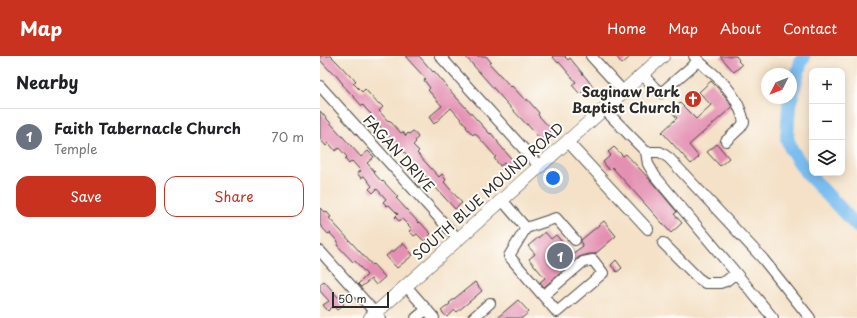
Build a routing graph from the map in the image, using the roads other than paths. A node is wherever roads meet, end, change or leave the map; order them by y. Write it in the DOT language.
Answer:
graph roads {
  1 [pos="440,56"];
  2 [pos="591,56"];
  3 [pos="663,56"];
  4 [pos="696,59"];
  5 [pos="642,74"];
  6 [pos="320,86"];
  7 [pos="623,91"];
  8 [pos="604,109"];
  9 [pos="726,141"];
  10 [pos="568,142"];
  11 [pos="646,152"];
  12 [pos="540,166"];
  13 [pos="502,200"];
  14 [pos="526,228"];
  15 [pos="648,229"];
  16 [pos="458,239"];
  17 [pos="575,240"];
  18 [pos="663,243"];
  19 [pos="320,251"];
  20 [pos="736,273"];
  21 [pos="406,286"];
  22 [pos="543,296"];
  23 [pos="490,303"];
  24 [pos="427,309"];
  25 [pos="375,316"];
  26 [pos="805,316"];
  27 [pos="416,318"];
  28 [pos="434,318"];
  29 [pos="473,318"];
  30 [pos="773,318"];
  1 -- 12 [label="street"];
  2 -- 7 [label="street"];
  3 -- 5 [label="main road, SOUTH BLUE MOUND ROAD"];
  4 -- 5 [label="street"];
  4 -- 9 [label="street"];
  5 -- 7 [label="main road, SOUTH BLUE MOUND ROAD"];
  6 -- 16 [label="street, FAGAN DRIVE"];
  7 -- 8 [label="main road, SOUTH BLUE MOUND ROAD"];
  8 -- 10 [label="main road, SOUTH BLUE MOUND ROAD"];
  8 -- 11 [label="street"];
  10 -- 12 [label="main road, SOUTH BLUE MOUND ROAD"];
  10 -- 15 [label="street"];
  11 -- 20 [label="street"];
  11 -- 26 [label="street"];
  12 -- 13 [label="main road, SOUTH BLUE MOUND ROAD"];
  13 -- 14 [label="street"];
  13 -- 16 [label="main road, SOUTH BLUE MOUND ROAD"];
  14 -- 17 [label="street"];
  14 -- 22 [label="street"];
  16 -- 21 [label="main road, SOUTH BLUE MOUND ROAD"];
  18 -- 20 [label="street"];
  19 -- 25 [label="street"];
  20 -- 30 [label="street"];
  21 -- 24 [label="street"];
  21 -- 25 [label="main road, SOUTH BLUE MOUND ROAD"];
  22 -- 22 [label="street"];
  23 -- 29 [label="street"];
  24 -- 27 [label="street"];
  24 -- 28 [label="street"];
}
